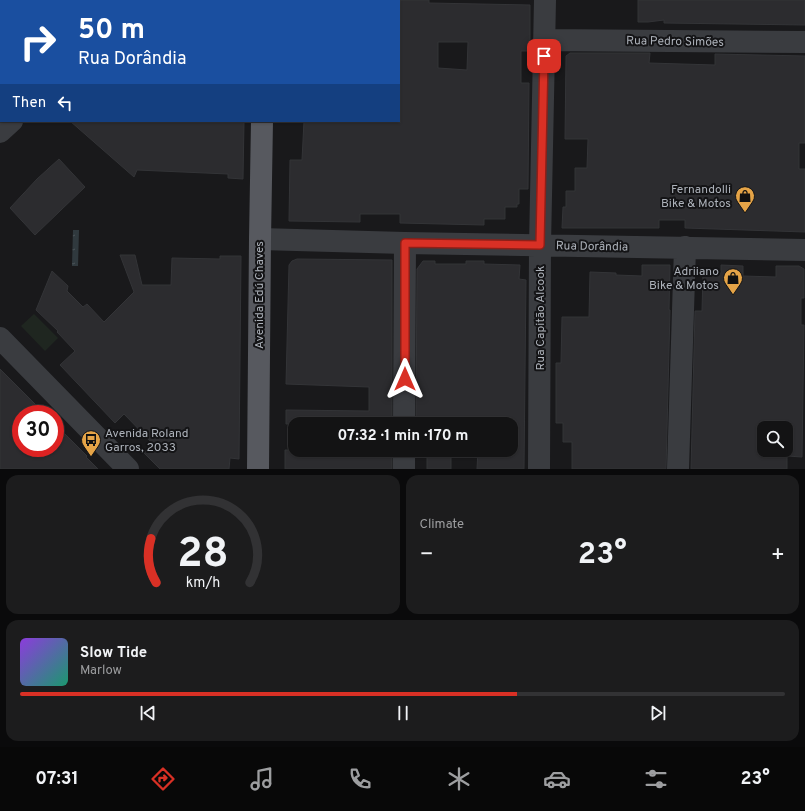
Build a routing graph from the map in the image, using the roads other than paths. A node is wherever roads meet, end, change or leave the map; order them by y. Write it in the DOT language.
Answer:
graph roads {
  1 [pos="544,0"];
  2 [pos="544,40"];
  3 [pos="805,42"];
  4 [pos="11,122"];
  5 [pos="262,122"];
  6 [pos="0,132"];
  7 [pos="260,239"];
  8 [pos="405,243"];
  9 [pos="540,245"];
  10 [pos="685,247"];
  11 [pos="805,250"];
  12 [pos="0,338"];
  13 [pos="404,417"];
  14 [pos="404,457"];
  15 [pos="128,469"];
  16 [pos="258,469"];
  17 [pos="404,469"];
  18 [pos="539,469"];
  19 [pos="678,469"];
  1 -- 2 [label="street, Rua Capitão Alcook"];
  2 -- 3 [label="street, Rua Pedro Simões"];
  2 -- 9 [label="street, Rua Capitão Alcook"];
  4 -- 6 [label="street"];
  5 -- 7 [label="main road, Avenida Edú Chaves"];
  7 -- 8 [label="street, Rua Dorândia"];
  7 -- 16 [label="main road, Avenida Edú Chaves"];
  8 -- 9 [label="street, Rua Dorândia"];
  8 -- 13 [label="street"];
  9 -- 10 [label="street, Rua Dorândia"];
  9 -- 18 [label="street, Rua Capitão Alcook"];
  10 -- 11 [label="street, Rua Dorândia"];
  10 -- 19 [label="street"];
  12 -- 15 [label="street"];
  14 -- 17 [label="street"];
}
